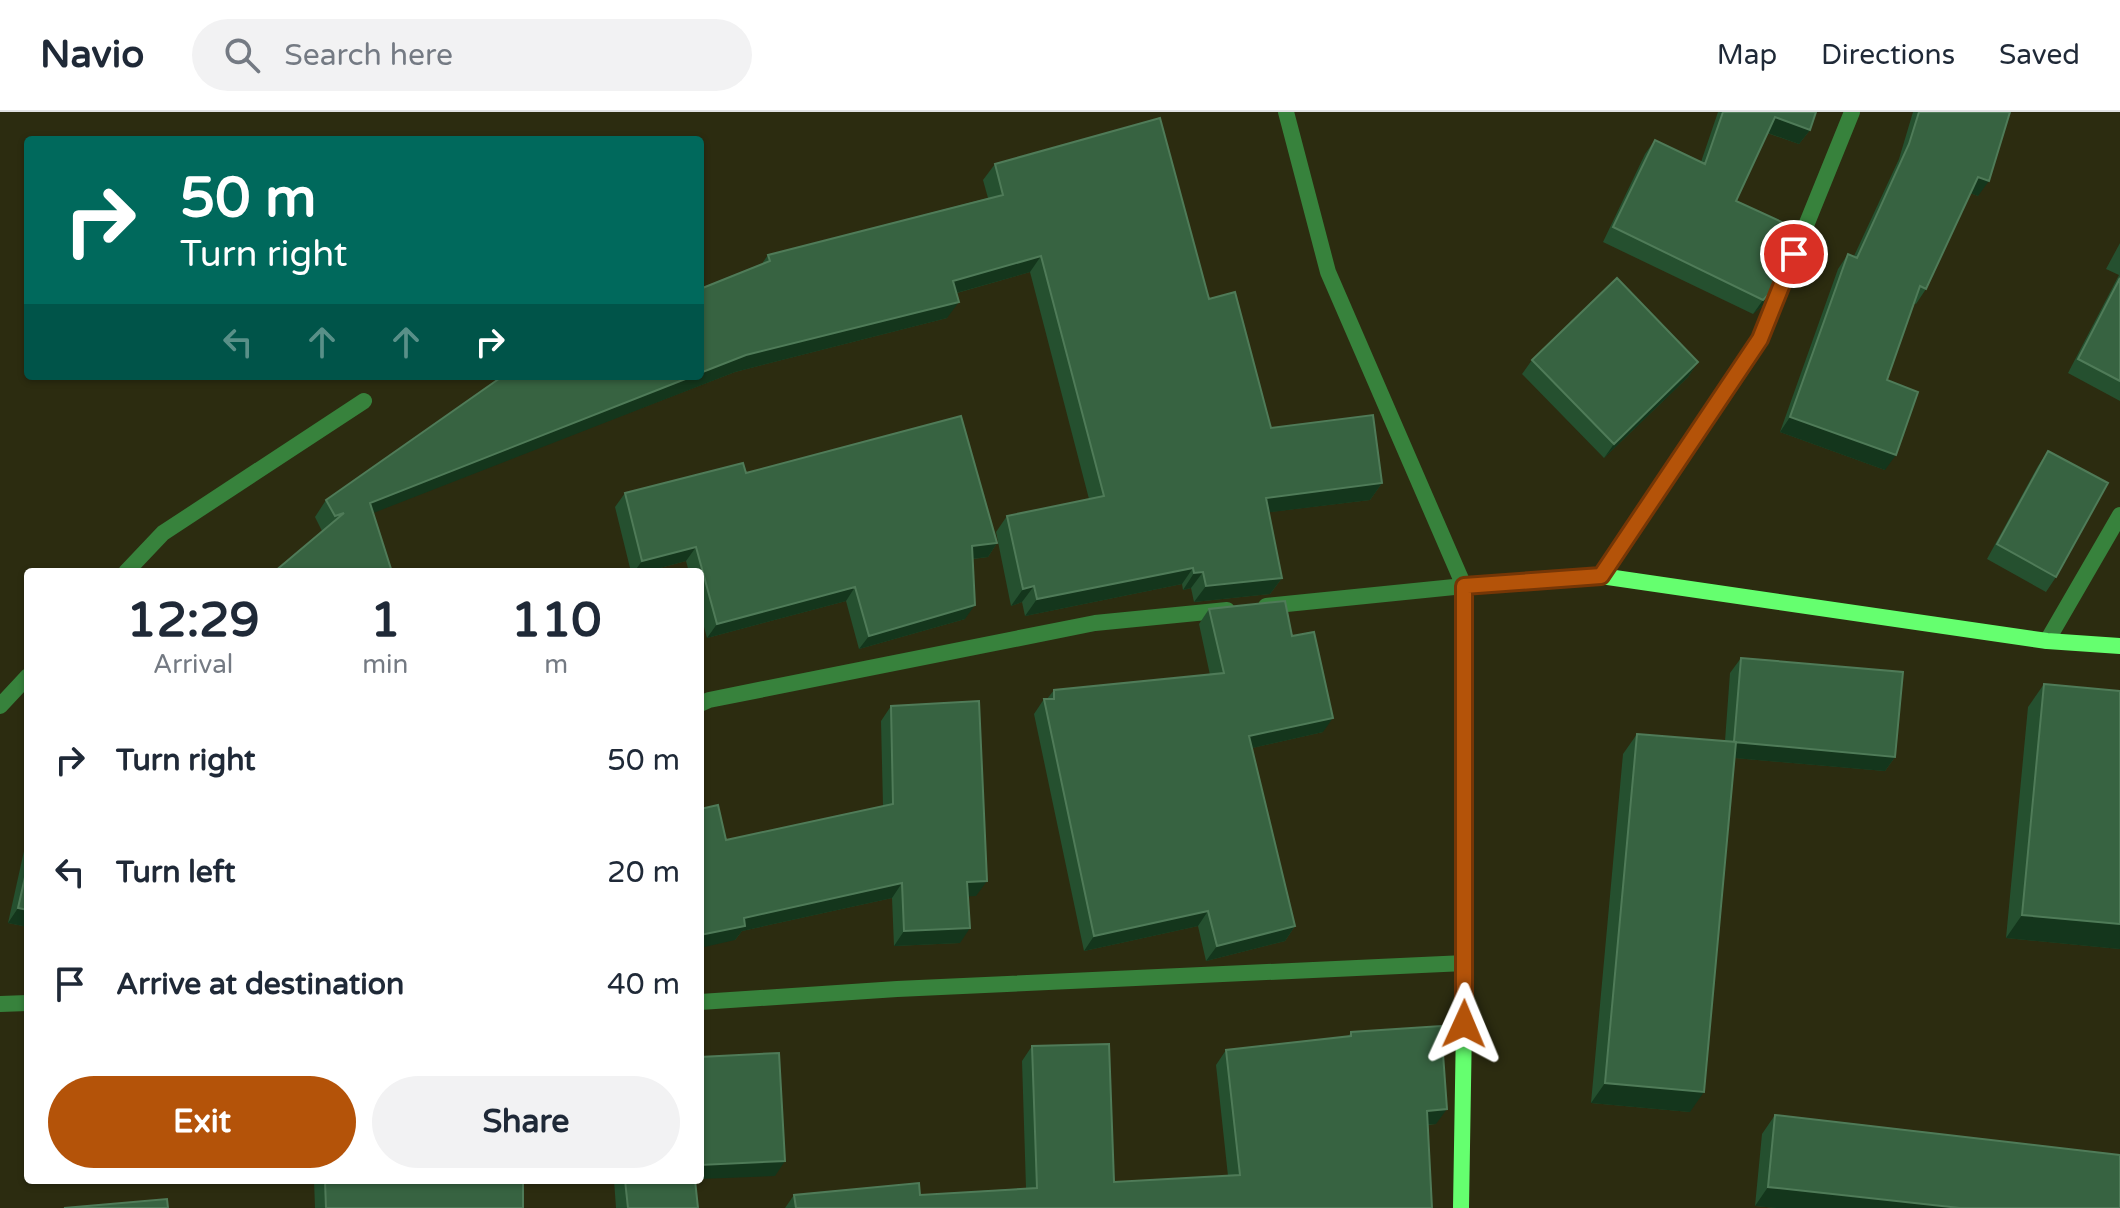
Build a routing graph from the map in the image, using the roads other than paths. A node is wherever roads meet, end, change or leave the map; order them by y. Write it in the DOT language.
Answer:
graph roads {
  1 [pos="1286,112"];
  2 [pos="1852,112"];
  3 [pos="364,401"];
  4 [pos="2120,515"];
  5 [pos="130,568"];
  6 [pos="1601,576"];
  7 [pos="1464,586"];
  8 [pos="2047,641"];
  9 [pos="2120,646"];
  10 [pos="24,680"];
  11 [pos="704,703"];
  12 [pos="0,706"];
  13 [pos="1465,963"];
  14 [pos="704,1002"];
  15 [pos="24,1003"];
  16 [pos="0,1004"];
  17 [pos="1461,1208"];
  1 -- 7 [label="street"];
  2 -- 6 [label="street"];
  3 -- 5 [label="street"];
  4 -- 8 [label="street"];
  6 -- 7 [label="street"];
  6 -- 8 [label="street"];
  7 -- 11 [label="street"];
  7 -- 13 [label="street"];
  8 -- 9 [label="street"];
  10 -- 12 [label="street"];
  13 -- 14 [label="street"];
  13 -- 17 [label="street"];
  15 -- 16 [label="street"];
}
